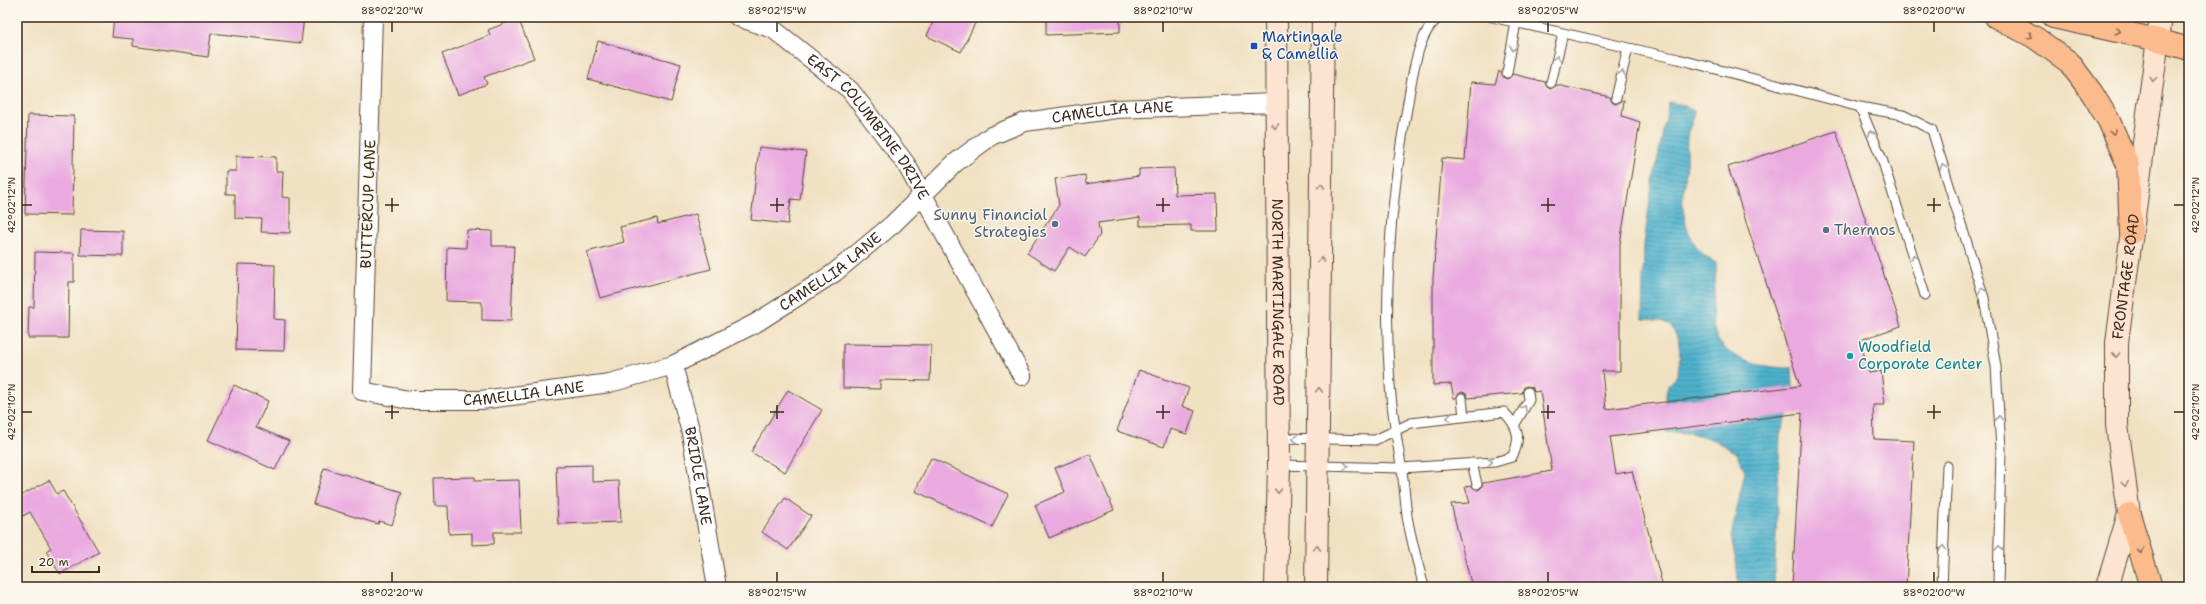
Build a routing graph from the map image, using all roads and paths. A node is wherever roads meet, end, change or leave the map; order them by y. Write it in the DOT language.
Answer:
graph roads {
  1 [pos="373,17"];
  2 [pos="738,17"];
  3 [pos="1276,17"];
  4 [pos="1323,17"];
  5 [pos="1441,17"];
  6 [pos="1492,17"];
  7 [pos="1996,17"];
  8 [pos="2053,17"];
  9 [pos="2162,17"];
  10 [pos="1516,22"];
  11 [pos="1563,33"];
  12 [pos="2158,40"];
  13 [pos="1628,48"];
  14 [pos="2189,49"];
  15 [pos="1508,73"];
  16 [pos="1551,83"];
  17 [pos="1616,98"];
  18 [pos="1275,103"];
  19 [pos="1860,107"];
  20 [pos="923,193"];
  21 [pos="2131,232"];
  22 [pos="1925,295"];
  23 [pos="673,366"];
  24 [pos="1022,376"];
  25 [pos="362,391"];
  26 [pos="1528,392"];
  27 [pos="1462,398"];
  28 [pos="1464,416"];
  29 [pos="1515,424"];
  30 [pos="1395,431"];
  31 [pos="1279,438"];
  32 [pos="1318,440"];
  33 [pos="1472,463"];
  34 [pos="1279,465"];
  35 [pos="1318,466"];
  36 [pos="1947,466"];
  37 [pos="1401,468"];
  38 [pos="1477,484"];
  39 [pos="2129,514"];
  40 [pos="717,587"];
  41 [pos="1276,587"];
  42 [pos="1316,587"];
  43 [pos="1424,587"];
  44 [pos="1942,587"];
  45 [pos="1998,587"];
  46 [pos="2107,587"];
  47 [pos="2151,587"];
  1 -- 25 [label="street, BUTTERCUP LANE"];
  2 -- 20 [label="street, EAST COLUMBINE DRIVE"];
  3 -- 18 [label="street, NORTH MARTINGALE ROAD"];
  32 -- 4 [label="street, one-way"];
  5 -- 30 [label="lane"];
  6 -- 10 [label="lane"];
  7 -- 21 [label="main road, one-way"];
  8 -- 12 [label="main road, one-way"];
  9 -- 12 [label="street, FRONTAGE ROAD"];
  10 -- 11 [label="lane"];
  10 -- 15 [label="lane, one-way"];
  11 -- 13 [label="lane"];
  16 -- 11 [label="lane, one-way"];
  12 -- 14 [label="main road"];
  12 -- 21 [label="street, FRONTAGE ROAD, one-way"];
  17 -- 13 [label="lane, one-way"];
  13 -- 19 [label="lane"];
  18 -- 20 [label="street, CAMELLIA LANE"];
  18 -- 31 [label="street, NORTH MARTINGALE ROAD, one-way"];
  22 -- 19 [label="lane, one-way"];
  45 -- 19 [label="lane, one-way"];
  20 -- 23 [label="street, CAMELLIA LANE"];
  20 -- 24 [label="street, EAST COLUMBINE DRIVE"];
  21 -- 39 [label="street, FRONTAGE ROAD, one-way"];
  23 -- 25 [label="street, CAMELLIA LANE"];
  23 -- 40 [label="street, BRIDLE LANE"];
  29 -- 26 [label="lane, one-way"];
  27 -- 28 [label="lane"];
  28 -- 29 [label="lane"];
  28 -- 30 [label="lane, one-way"];
  33 -- 29 [label="lane, one-way"];
  30 -- 32 [label="lane"];
  30 -- 37 [label="lane"];
  32 -- 31 [label="lane, one-way"];
  31 -- 34 [label="street, NORTH MARTINGALE ROAD"];
  32 -- 35 [label="street"];
  33 -- 37 [label="lane"];
  33 -- 38 [label="lane"];
  34 -- 35 [label="lane"];
  34 -- 41 [label="street, NORTH MARTINGALE ROAD, one-way"];
  35 -- 37 [label="lane, one-way"];
  42 -- 35 [label="street, one-way"];
  44 -- 36 [label="lane, one-way"];
  37 -- 43 [label="lane"];
  39 -- 46 [label="street"];
  39 -- 47 [label="main road, one-way"];
}
